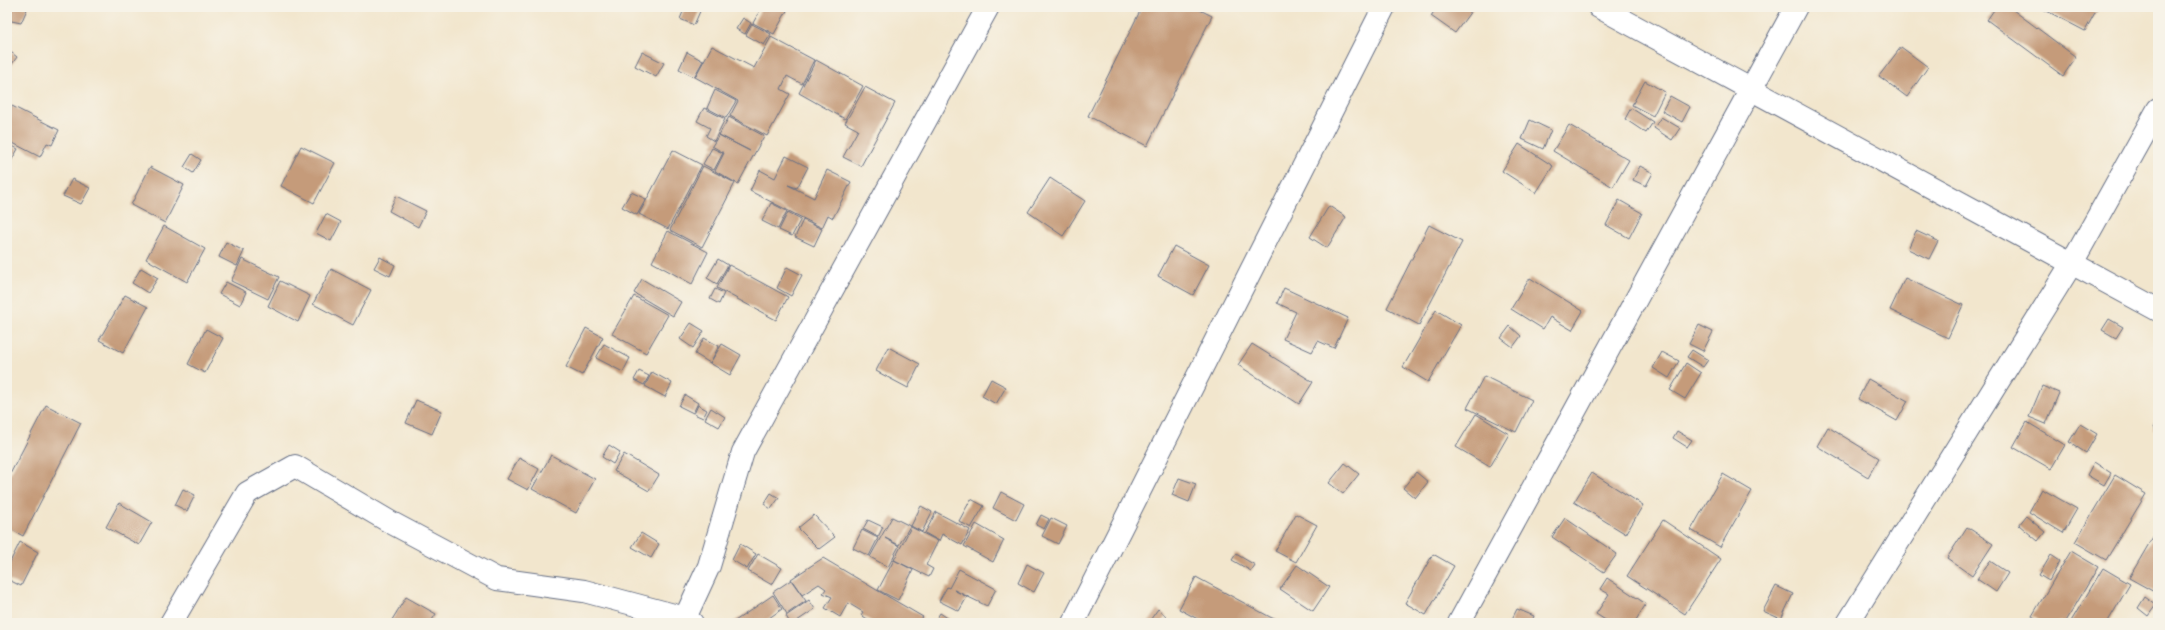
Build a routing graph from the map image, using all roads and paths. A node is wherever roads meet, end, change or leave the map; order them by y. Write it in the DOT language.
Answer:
graph roads {
  1 [pos="988,7"];
  2 [pos="1384,7"];
  3 [pos="1599,7"];
  4 [pos="1796,7"];
  5 [pos="1751,91"];
  6 [pos="2158,109"];
  7 [pos="2072,263"];
  8 [pos="2158,310"];
  9 [pos="689,621"];
  10 [pos="171,623"];
  11 [pos="1073,623"];
  12 [pos="1459,623"];
  13 [pos="1848,623"];
  1 -- 9 [label="street"];
  2 -- 11 [label="street"];
  3 -- 5 [label="street"];
  4 -- 5 [label="street"];
  5 -- 7 [label="street"];
  5 -- 12 [label="street"];
  6 -- 7 [label="street"];
  7 -- 8 [label="street"];
  7 -- 13 [label="street"];
  9 -- 10 [label="street"];
}
